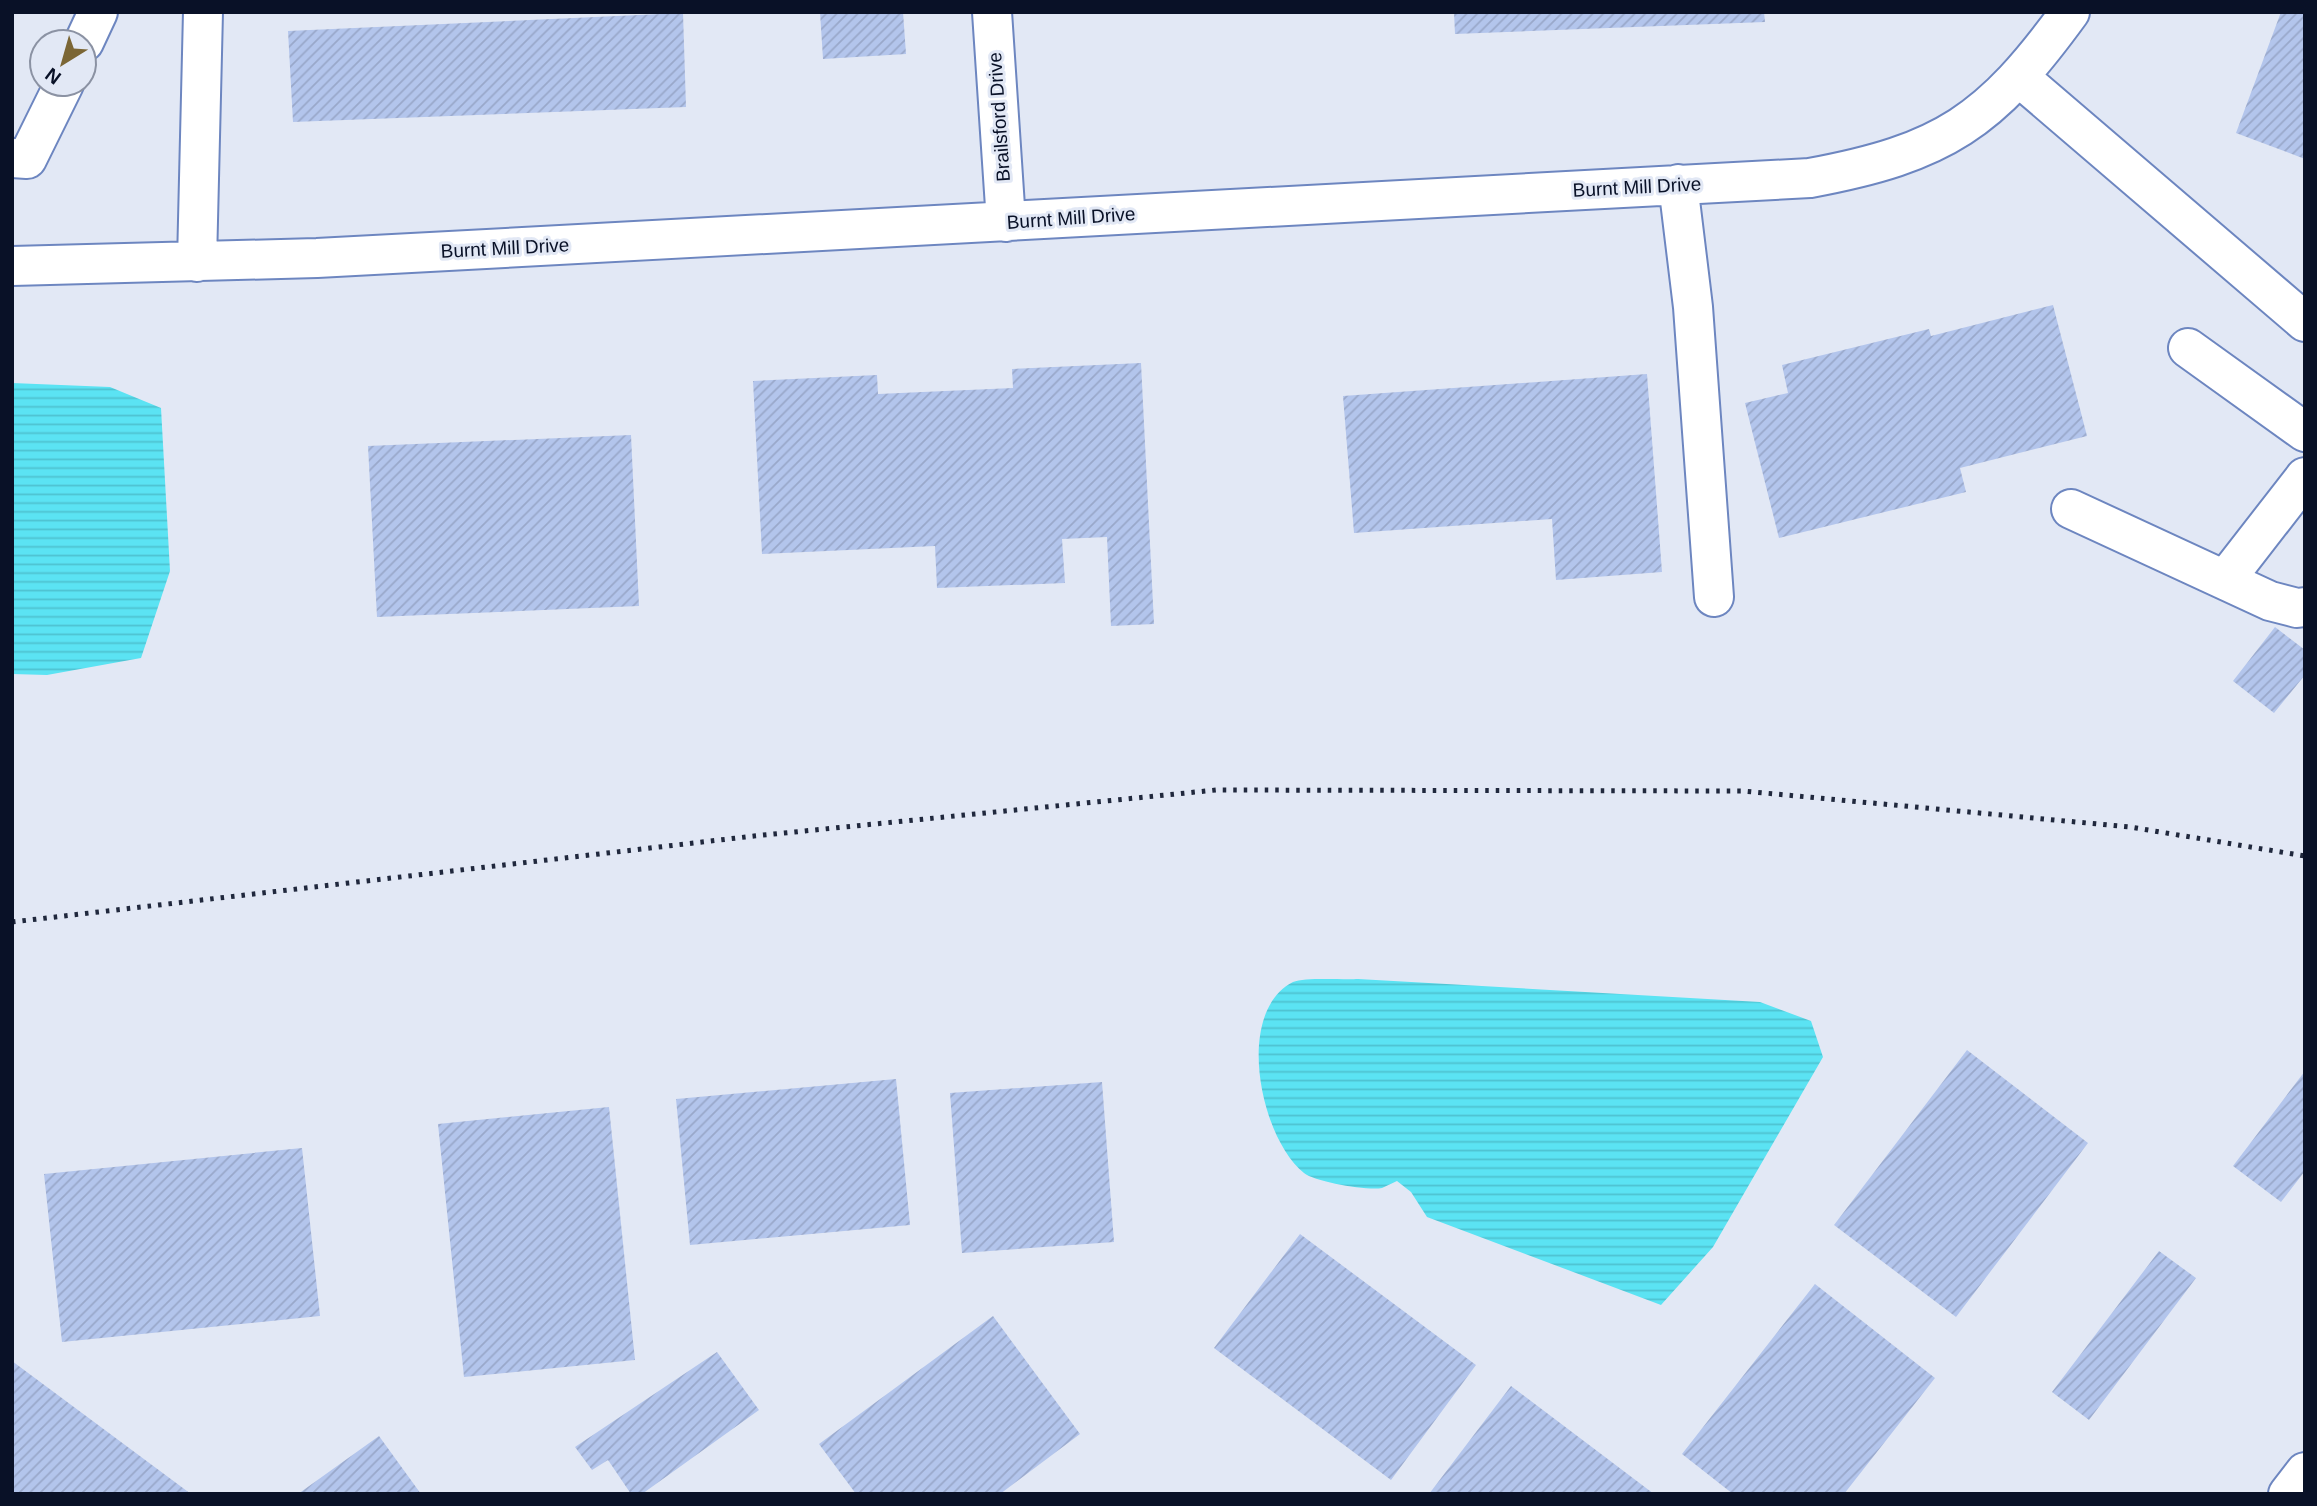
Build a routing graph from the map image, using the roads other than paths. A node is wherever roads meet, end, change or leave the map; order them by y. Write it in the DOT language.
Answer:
graph roads {
  1 [pos="98,12"];
  2 [pos="203,12"];
  3 [pos="992,12"];
  4 [pos="2070,12"];
  5 [pos="91,28"];
  6 [pos="2019,77"];
  7 [pos="57,98"];
  8 [pos="12,158"];
  9 [pos="1678,184"];
  10 [pos="1006,222"];
  11 [pos="197,262"];
  12 [pos="12,266"];
  13 [pos="2305,322"];
  14 [pos="2188,348"];
  15 [pos="2305,432"];
  16 [pos="2305,477"];
  17 [pos="2071,509"];
  18 [pos="2225,580"];
  19 [pos="1714,597"];
  20 [pos="2305,607"];
  21 [pos="2305,1472"];
  22 [pos="2288,1494"];
  1 -- 5 [label="street"];
  2 -- 11 [label="street"];
  3 -- 10 [label="street, Brailsford Drive"];
  4 -- 6 [label="street, Burnt Mill Drive"];
  6 -- 9 [label="street, Burnt Mill Drive"];
  6 -- 13 [label="street"];
  7 -- 8 [label="street"];
  9 -- 10 [label="street, Burnt Mill Drive"];
  9 -- 19 [label="street"];
  10 -- 11 [label="street, Burnt Mill Drive"];
  11 -- 12 [label="street, Burnt Mill Drive"];
  14 -- 15 [label="street"];
  16 -- 18 [label="street"];
  17 -- 18 [label="street"];
  18 -- 20 [label="street"];
  21 -- 22 [label="street"];
}
